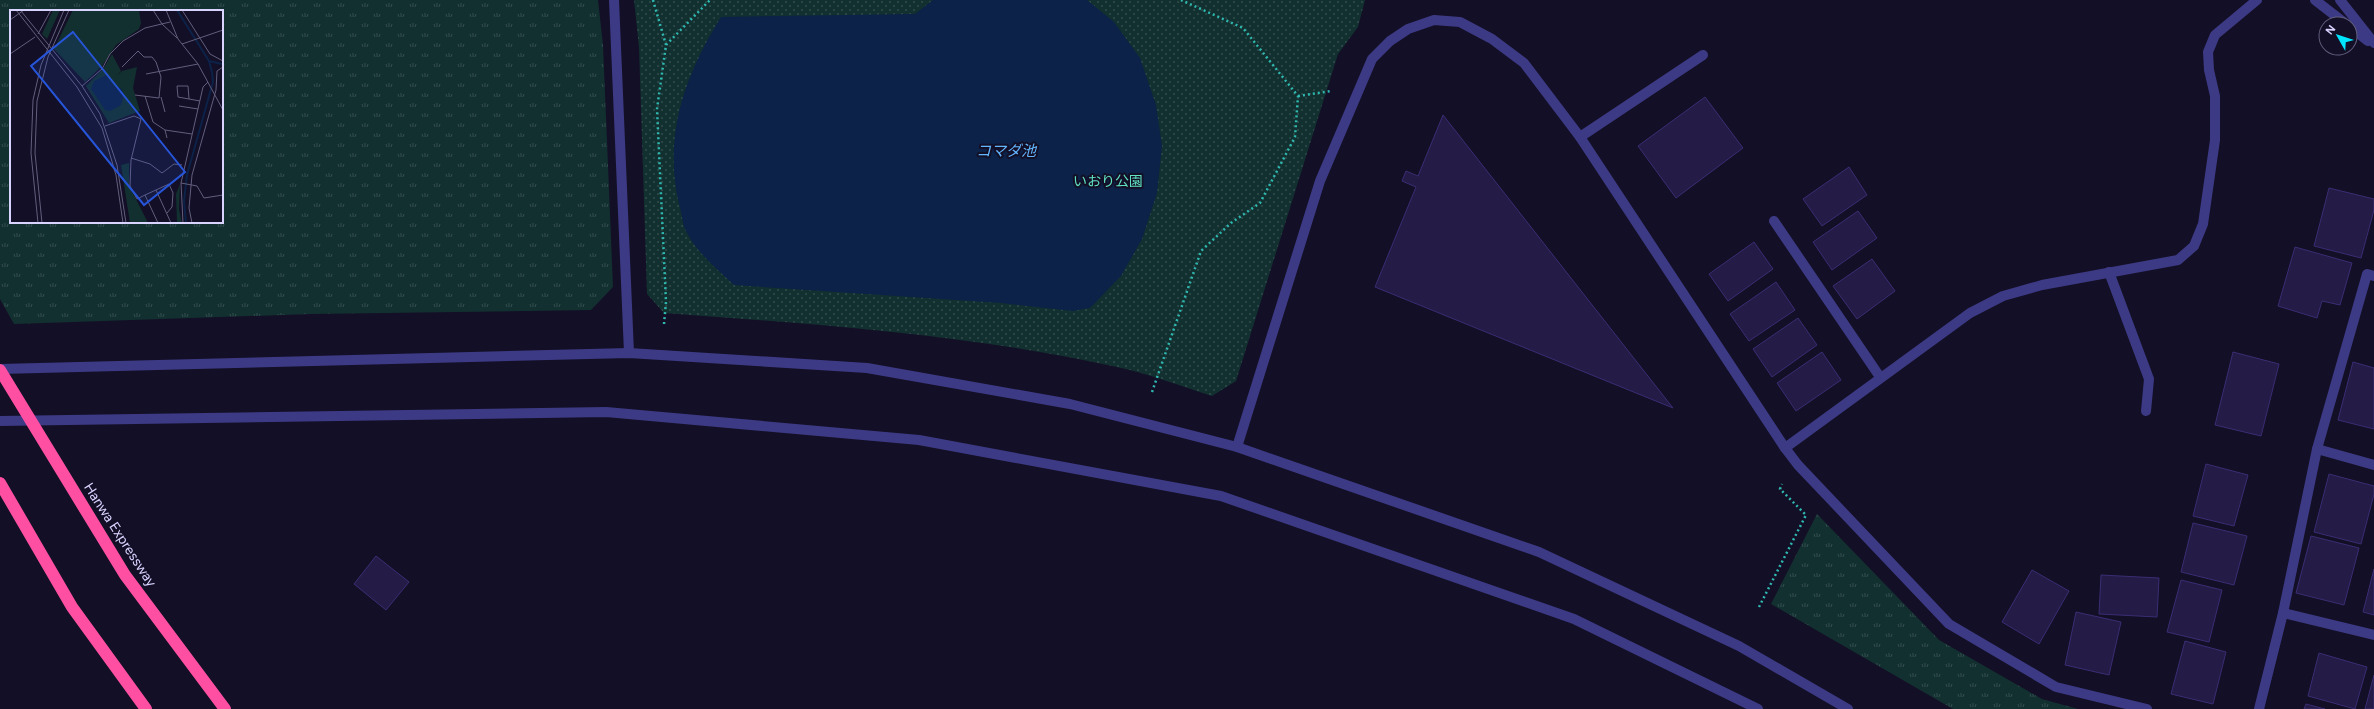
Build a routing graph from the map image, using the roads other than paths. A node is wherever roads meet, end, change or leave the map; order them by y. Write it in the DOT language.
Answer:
graph roads {
  1 [pos="614,0"];
  2 [pos="2257,0"];
  3 [pos="2315,0"];
  4 [pos="2340,0"];
  5 [pos="2336,16"];
  6 [pos="2358,33"];
  7 [pos="2374,44"];
  8 [pos="1703,55"];
  9 [pos="1580,137"];
  10 [pos="1774,221"];
  11 [pos="2109,272"];
  12 [pos="2374,276"];
  13 [pos="629,353"];
  14 [pos="0,369"];
  15 [pos="1880,377"];
  16 [pos="2146,410"];
  17 [pos="0,421"];
  18 [pos="1237,447"];
  19 [pos="1785,448"];
  20 [pos="2317,449"];
  21 [pos="2374,465"];
  22 [pos="0,483"];
  23 [pos="2283,613"];
  24 [pos="2374,635"];
  25 [pos="146,709"];
  26 [pos="225,709"];
  27 [pos="1758,709"];
  28 [pos="1848,709"];
  29 [pos="2147,709"];
  30 [pos="2259,709"];
  1 -- 13 [label="street"];
  2 -- 11 [label="street"];
  3 -- 5 [label="street"];
  4 -- 7 [label="street"];
  6 -- 7 [label="street"];
  8 -- 9 [label="street"];
  9 -- 18 [label="street"];
  9 -- 19 [label="street"];
  10 -- 15 [label="street"];
  11 -- 15 [label="street"];
  11 -- 16 [label="street"];
  12 -- 20 [label="street"];
  13 -- 14 [label="street"];
  13 -- 18 [label="street"];
  14 -- 26 [label="highway, Hanwa Expressway"];
  15 -- 19 [label="street"];
  17 -- 27 [label="street"];
  18 -- 28 [label="street"];
  19 -- 29 [label="street"];
  20 -- 21 [label="street"];
  20 -- 23 [label="street"];
  22 -- 25 [label="highway"];
  23 -- 24 [label="street"];
  23 -- 30 [label="street"];
}
